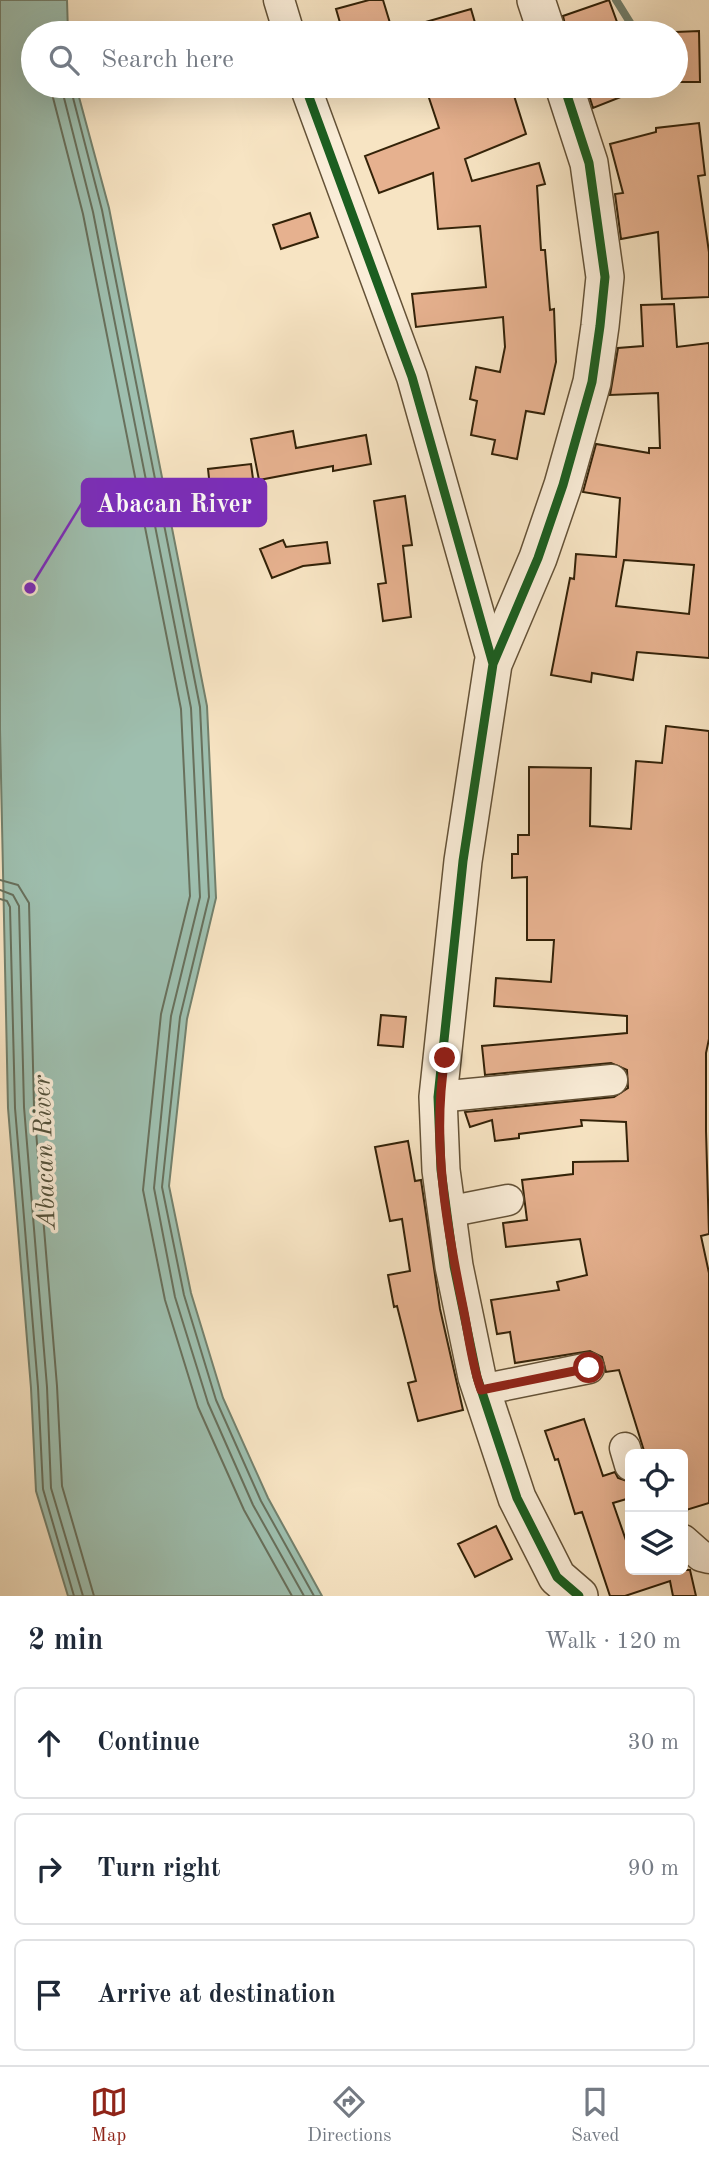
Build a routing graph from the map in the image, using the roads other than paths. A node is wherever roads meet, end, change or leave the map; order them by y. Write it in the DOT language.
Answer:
graph roads {
  1 [pos="279,0"];
  2 [pos="536,0"];
  3 [pos="285,21"];
  4 [pos="543,21"];
  5 [pos="310,98"];
  6 [pos="568,98"];
  7 [pos="494,664"];
  8 [pos="612,1080"];
  9 [pos="438,1097"];
  10 [pos="509,1200"];
  11 [pos="447,1212"];
  12 [pos="589,1368"];
  13 [pos="481,1390"];
  14 [pos="688,1544"];
  15 [pos="709,1558"];
  16 [pos="579,1596"];
  1 -- 3 [label="street"];
  2 -- 4 [label="street"];
  5 -- 7 [label="street"];
  6 -- 7 [label="street"];
  7 -- 9 [label="street"];
  8 -- 9 [label="street"];
  9 -- 11 [label="street"];
  10 -- 11 [label="street"];
  11 -- 13 [label="street"];
  12 -- 13 [label="street"];
  13 -- 16 [label="street"];
  14 -- 15 [label="street"];
}
